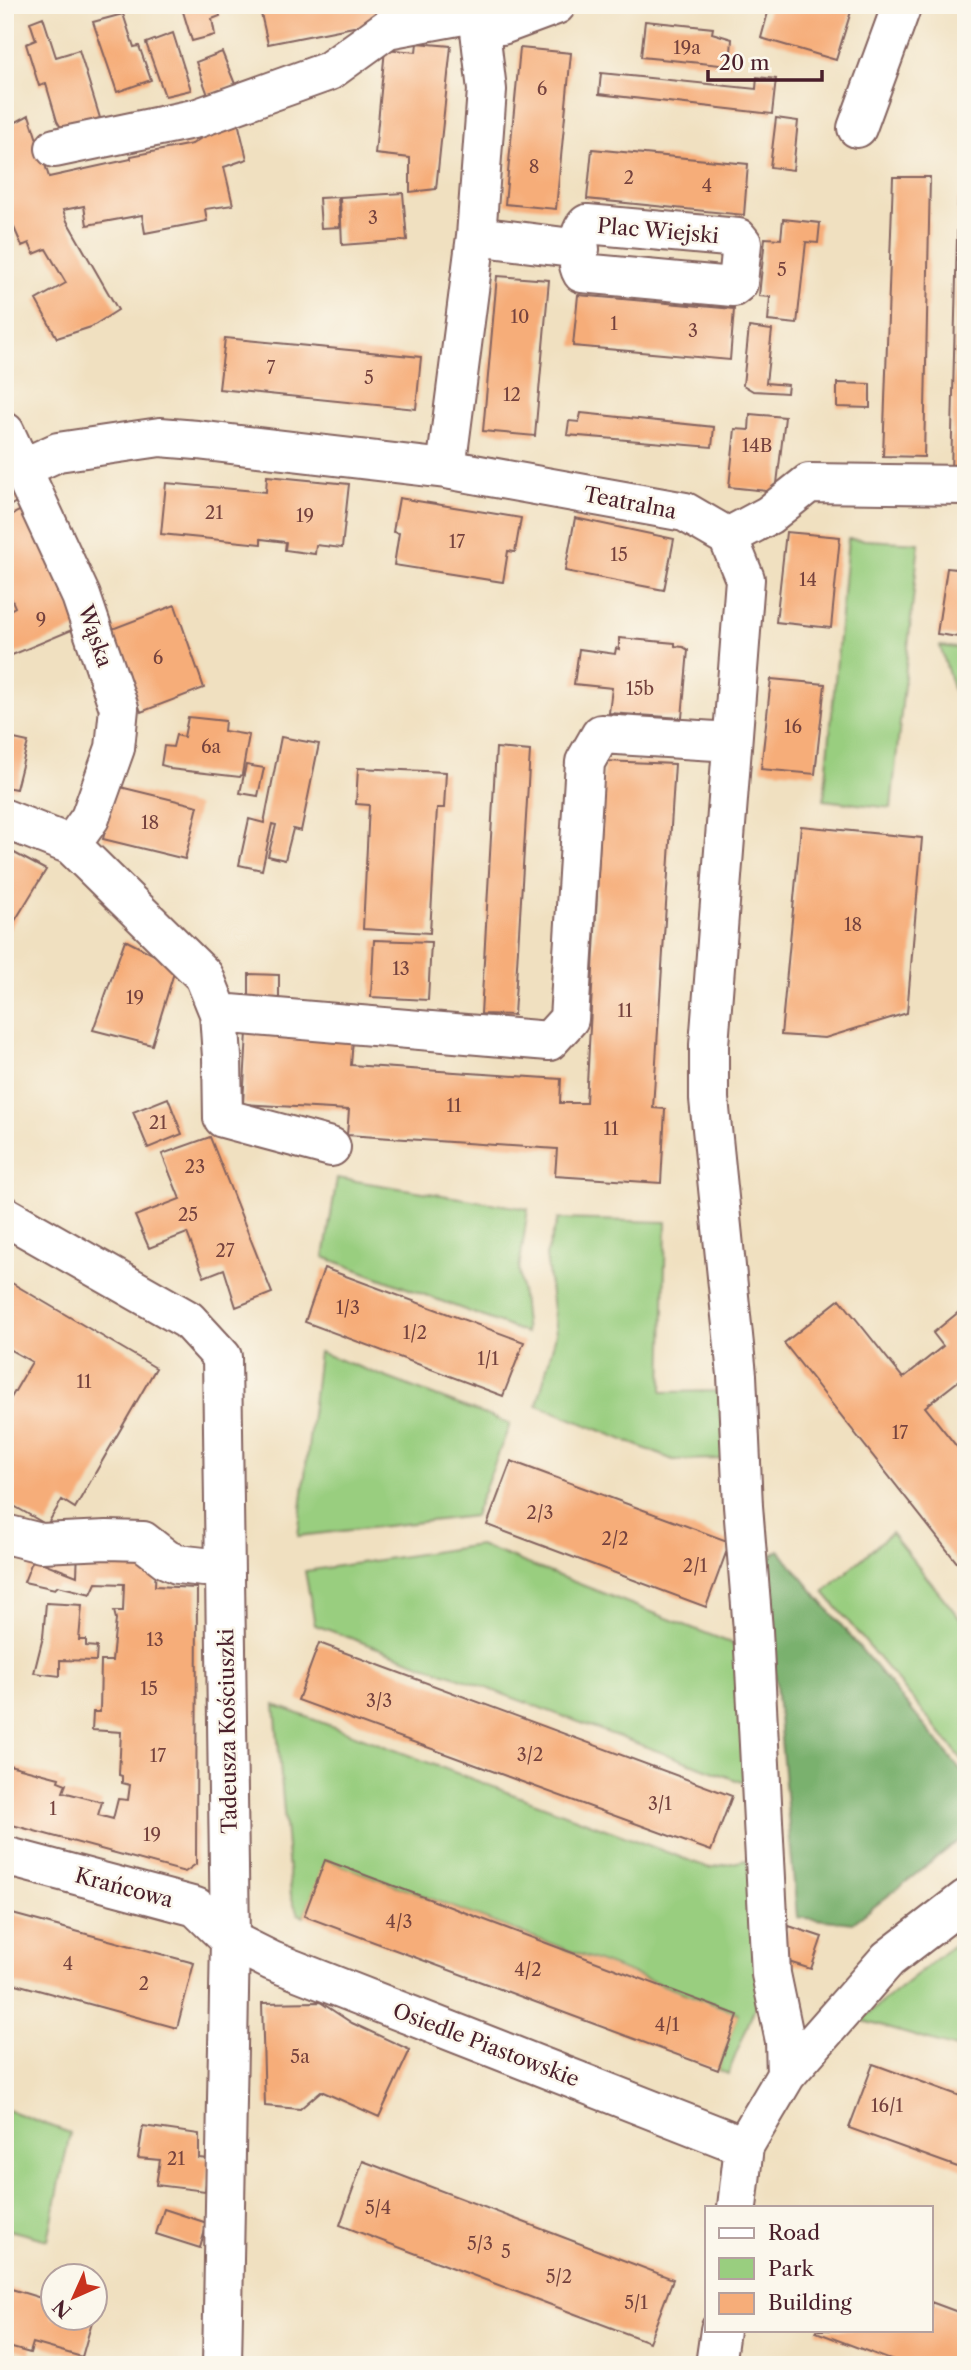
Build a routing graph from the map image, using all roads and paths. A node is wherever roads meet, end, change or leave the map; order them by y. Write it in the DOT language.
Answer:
graph roads {
  1 [pos="556,5"];
  2 [pos="902,5"];
  3 [pos="478,9"];
  4 [pos="857,128"];
  5 [pos="55,148"];
  6 [pos="475,236"];
  7 [pos="580,249"];
  8 [pos="5,432"];
  9 [pos="23,468"];
  10 [pos="446,469"];
  11 [pos="966,485"];
  12 [pos="728,537"];
  13 [pos="732,742"];
  14 [pos="5,820"];
  15 [pos="71,845"];
  16 [pos="219,1013"];
  17 [pos="331,1147"];
  18 [pos="5,1216"];
  19 [pos="5,1534"];
  20 [pos="204,1567"];
  21 [pos="5,1856"];
  22 [pos="966,1899"];
  23 [pos="230,1940"];
  24 [pos="786,2075"];
  25 [pos="744,2146"];
  26 [pos="737,2206"];
  27 [pos="720,2332"];
  28 [pos="222,2365"];
  29 [pos="715,2365"];
  1 -- 3 [label="street"];
  2 -- 4 [label="street"];
  3 -- 5 [label="street"];
  3 -- 6 [label="street"];
  6 -- 7 [label="street, Plac Wiejski"];
  6 -- 10 [label="street"];
  8 -- 9 [label="street, Wąska"];
  9 -- 10 [label="street, Teatralna"];
  9 -- 15 [label="street, Wąska"];
  10 -- 12 [label="street, Teatralna"];
  11 -- 12 [label="street"];
  12 -- 13 [label="street"];
  13 -- 16 [label="street"];
  13 -- 24 [label="street"];
  14 -- 15 [label="street"];
  15 -- 16 [label="street"];
  16 -- 17 [label="street"];
  18 -- 23 [label="street, Tadeusza Kościuszki"];
  19 -- 20 [label="street"];
  21 -- 23 [label="street, Krańcowa"];
  22 -- 24 [label="street"];
  23 -- 25 [label="street, Osiedle Piastowskie"];
  23 -- 28 [label="street, Tadeusza Kościuszki"];
  24 -- 25 [label="street"];
  25 -- 26 [label="street"];
  27 -- 29 [label="street"];
}
